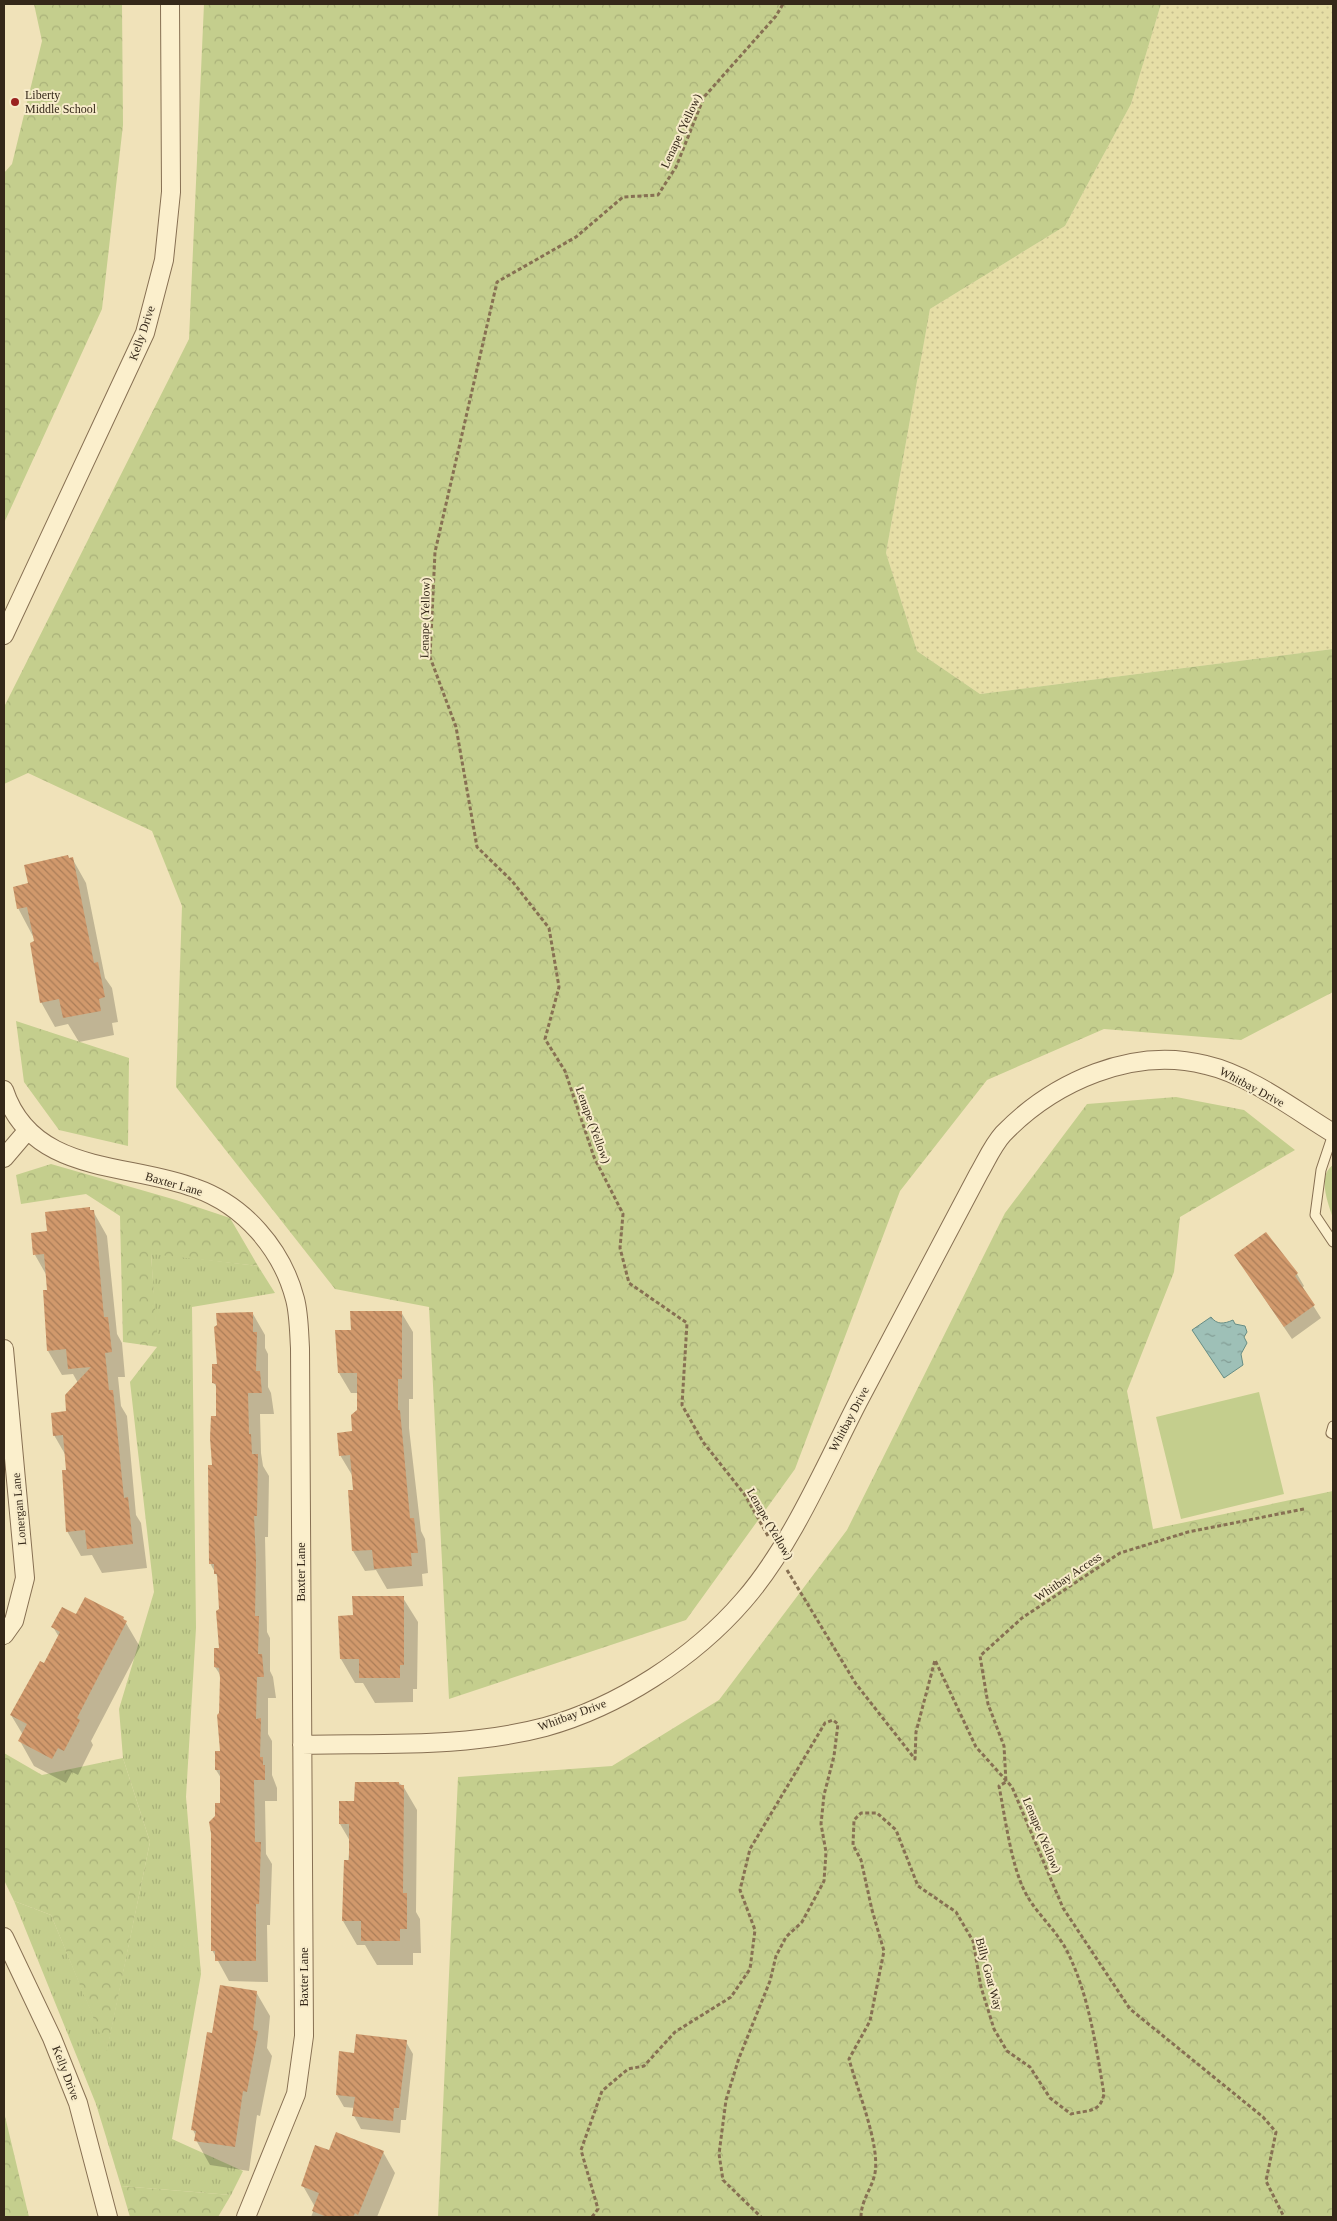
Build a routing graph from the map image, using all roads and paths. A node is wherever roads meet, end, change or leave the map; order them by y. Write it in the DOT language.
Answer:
graph roads {
  1 [pos="170,4"];
  2 [pos="783,4"];
  3 [pos="4,636"];
  4 [pos="4,1090"];
  5 [pos="27,1132"];
  6 [pos="1333,1134"];
  7 [pos="4,1158"];
  8 [pos="1333,1242"];
  9 [pos="4,1350"];
  10 [pos="1333,1426"];
  11 [pos="1333,1434"];
  12 [pos="1304,1509"];
  13 [pos="777,1553"];
  14 [pos="4,1635"];
  15 [pos="302,1745"];
  16 [pos="1006,1782"];
  17 [pos="4,1937"];
  18 [pos="108,2217"];
  19 [pos="246,2217"];
  20 [pos="592,2217"];
  21 [pos="761,2217"];
  22 [pos="861,2217"];
  23 [pos="1284,2217"];
  1 -- 3 [label="street, Kelly Drive"];
  2 -- 13 [label="path, Lenape (Yellow)"];
  4 -- 5 [label="street, Baxter Lane"];
  5 -- 7 [label="street"];
  5 -- 15 [label="street, Baxter Lane"];
  6 -- 8 [label="lane"];
  6 -- 13 [label="street, Whitbay Drive"];
  9 -- 14 [label="street, Lonergan Lane"];
  10 -- 11 [label="lane"];
  12 -- 16 [label="path, Whitbay Access"];
  13 -- 15 [label="street, Whitbay Drive"];
  13 -- 16 [label="path, Lenape (Yellow)"];
  15 -- 19 [label="street, Baxter Lane"];
  16 -- 22 [label="path, Billy Goat Way"];
  16 -- 23 [label="path, Lenape (Yellow)"];
  17 -- 18 [label="street, Kelly Drive"];
  20 -- 21 [label="path"];
}
